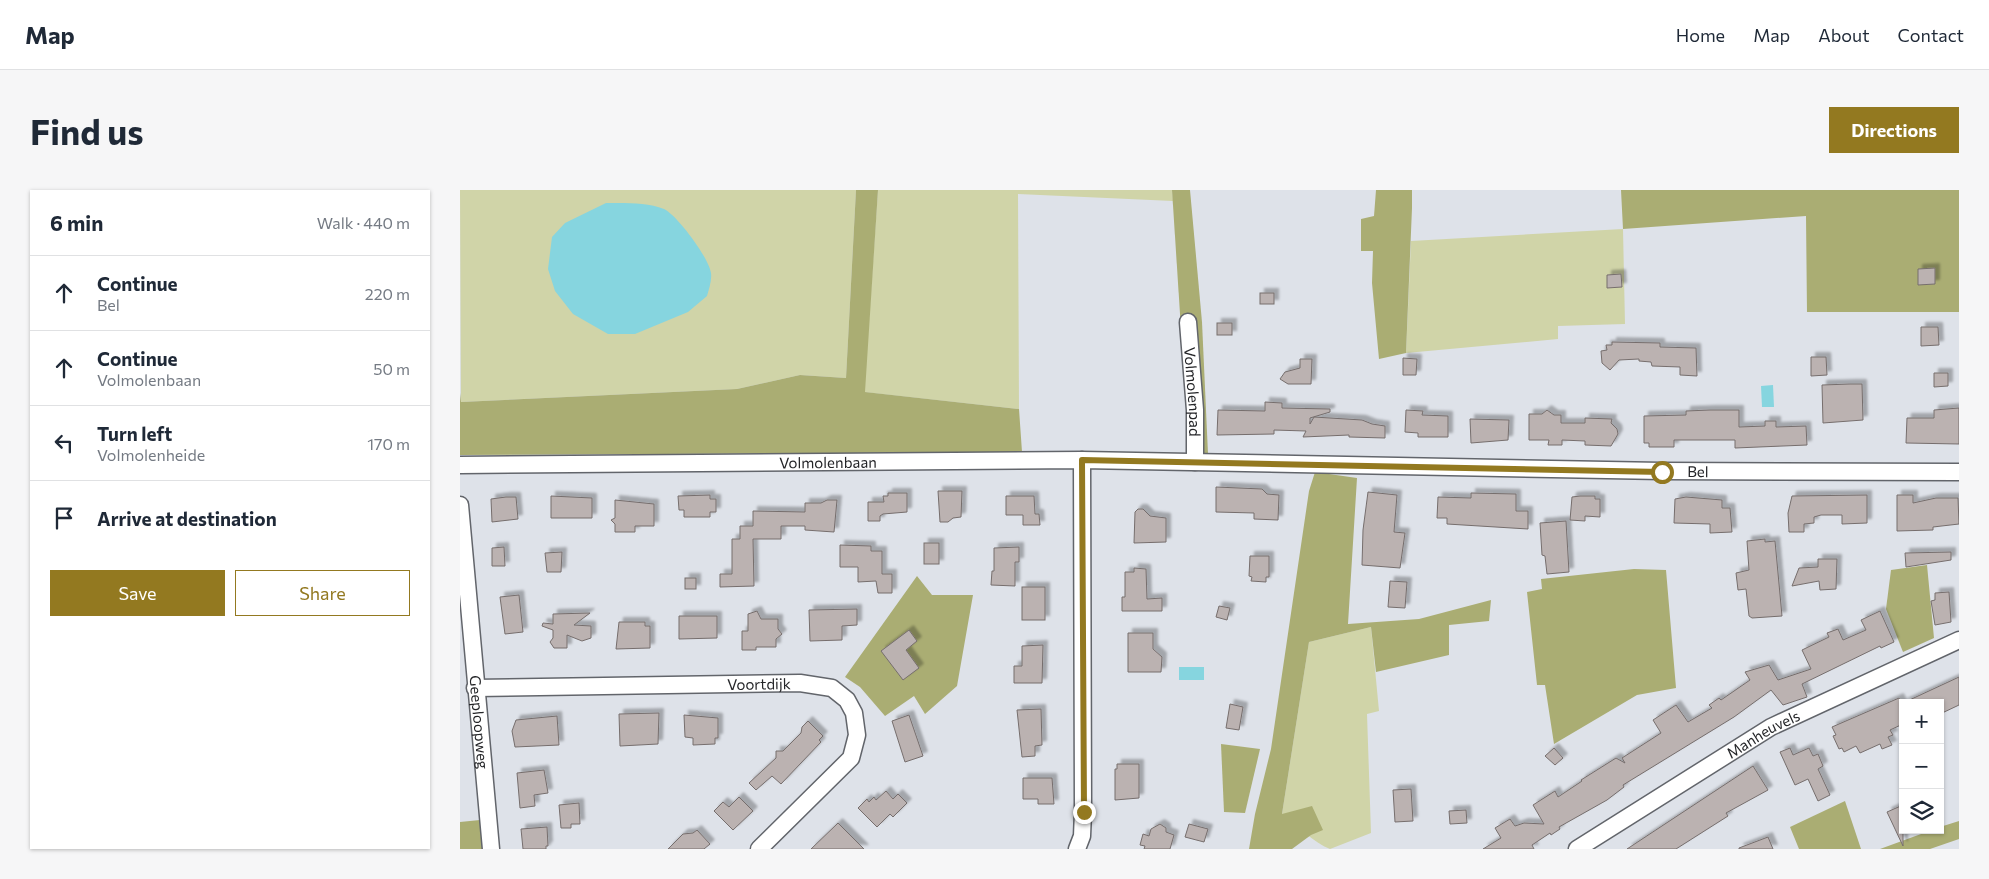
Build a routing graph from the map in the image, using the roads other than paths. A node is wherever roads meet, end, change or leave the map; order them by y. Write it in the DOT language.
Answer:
graph roads {
  1 [pos="1188,322"];
  2 [pos="1082,460"];
  3 [pos="1195,462"];
  4 [pos="460,465"];
  5 [pos="1959,472"];
  6 [pos="460,505"];
  7 [pos="1959,640"];
  8 [pos="475,688"];
  9 [pos="491,849"];
  10 [pos="759,849"];
  11 [pos="1077,849"];
  12 [pos="1577,849"];
  1 -- 3 [label="street, Volmolenpad"];
  2 -- 3 [label="street, Volmolenbaan"];
  2 -- 4 [label="street, Volmolenbaan"];
  2 -- 11 [label="street"];
  3 -- 5 [label="street, Bel"];
  6 -- 8 [label="street, Geeploopweg"];
  7 -- 12 [label="street, Manheuvels"];
  8 -- 9 [label="street, Geeploopweg"];
  8 -- 10 [label="street, Voortdijk"];
}
